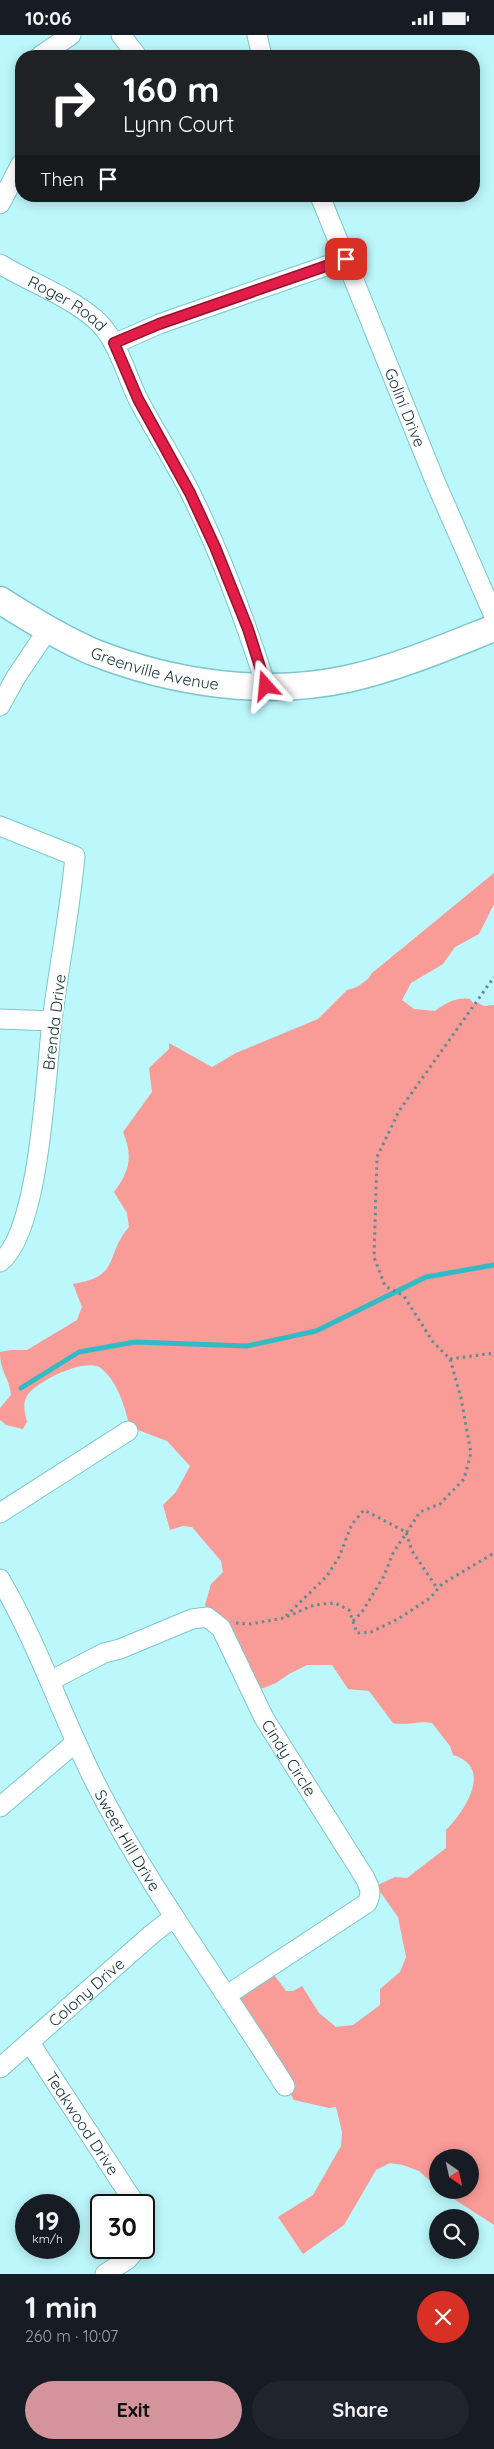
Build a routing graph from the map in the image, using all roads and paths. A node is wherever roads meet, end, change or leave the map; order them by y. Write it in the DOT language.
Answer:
graph roads {
  1 [pos="71,35"];
  2 [pos="121,35"];
  3 [pos="257,35"];
  4 [pos="49,50"];
  5 [pos="132,50"];
  6 [pos="261,50"];
  7 [pos="15,175"];
  8 [pos="322,202"];
  9 [pos="0,204"];
  10 [pos="346,259"];
  11 [pos="0,264"];
  12 [pos="114,343"];
  13 [pos="0,600"];
  14 [pos="494,616"];
  15 [pos="49,628"];
  16 [pos="494,628"];
  17 [pos="266,686"];
  18 [pos="0,706"];
  19 [pos="0,826"];
  20 [pos="494,977"];
  21 [pos="0,1019"];
  22 [pos="52,1021"];
  23 [pos="0,1262"];
  24 [pos="494,1353"];
  25 [pos="450,1359"];
  26 [pos="128,1431"];
  27 [pos="0,1513"];
  28 [pos="406,1532"];
  29 [pos="494,1553"];
  30 [pos="0,1579"];
  31 [pos="438,1589"];
  32 [pos="284,1618"];
  33 [pos="353,1621"];
  34 [pos="221,1627"];
  35 [pos="50,1681"];
  36 [pos="76,1742"];
  37 [pos="0,1807"];
  38 [pos="174,1917"];
  39 [pos="227,1995"];
  40 [pos="30,2043"];
  41 [pos="0,2068"];
  42 [pos="285,2086"];
  43 [pos="129,2194"];
  44 [pos="128,2259"];
  45 [pos="105,2274"];
  1 -- 4 [label="street"];
  2 -- 5 [label="street"];
  3 -- 6 [label="street"];
  7 -- 9 [label="street"];
  8 -- 10 [label="street, Golini Drive"];
  10 -- 12 [label="street"];
  10 -- 14 [label="street, Golini Drive"];
  11 -- 12 [label="street, Roger Road"];
  12 -- 17 [label="street, Roger Road"];
  13 -- 15 [label="street, Greenville Avenue"];
  15 -- 17 [label="street, Greenville Avenue"];
  15 -- 18 [label="street"];
  16 -- 17 [label="street, Greenville Avenue"];
  19 -- 22 [label="street, Brenda Drive"];
  20 -- 25 [label="path"];
  21 -- 22 [label="street"];
  22 -- 23 [label="street, Brenda Drive"];
  24 -- 25 [label="path"];
  25 -- 28 [label="path"];
  26 -- 27 [label="street"];
  28 -- 31 [label="path"];
  28 -- 32 [label="path"];
  28 -- 33 [label="path"];
  29 -- 31 [label="path"];
  30 -- 35 [label="street, Sweet Hill Drive"];
  31 -- 33 [label="path"];
  32 -- 33 [label="path"];
  32 -- 34 [label="path"];
  34 -- 35 [label="street"];
  34 -- 39 [label="street, Cindy Circle"];
  35 -- 36 [label="street, Sweet Hill Drive"];
  36 -- 37 [label="street"];
  36 -- 38 [label="street, Sweet Hill Drive"];
  38 -- 39 [label="street, Sweet Hill Drive"];
  38 -- 40 [label="street, Colony Drive"];
  39 -- 42 [label="street, Sweet Hill Drive"];
  40 -- 41 [label="street, Colony Drive"];
  40 -- 43 [label="street, Teakwood Drive"];
  44 -- 45 [label="street"];
}
